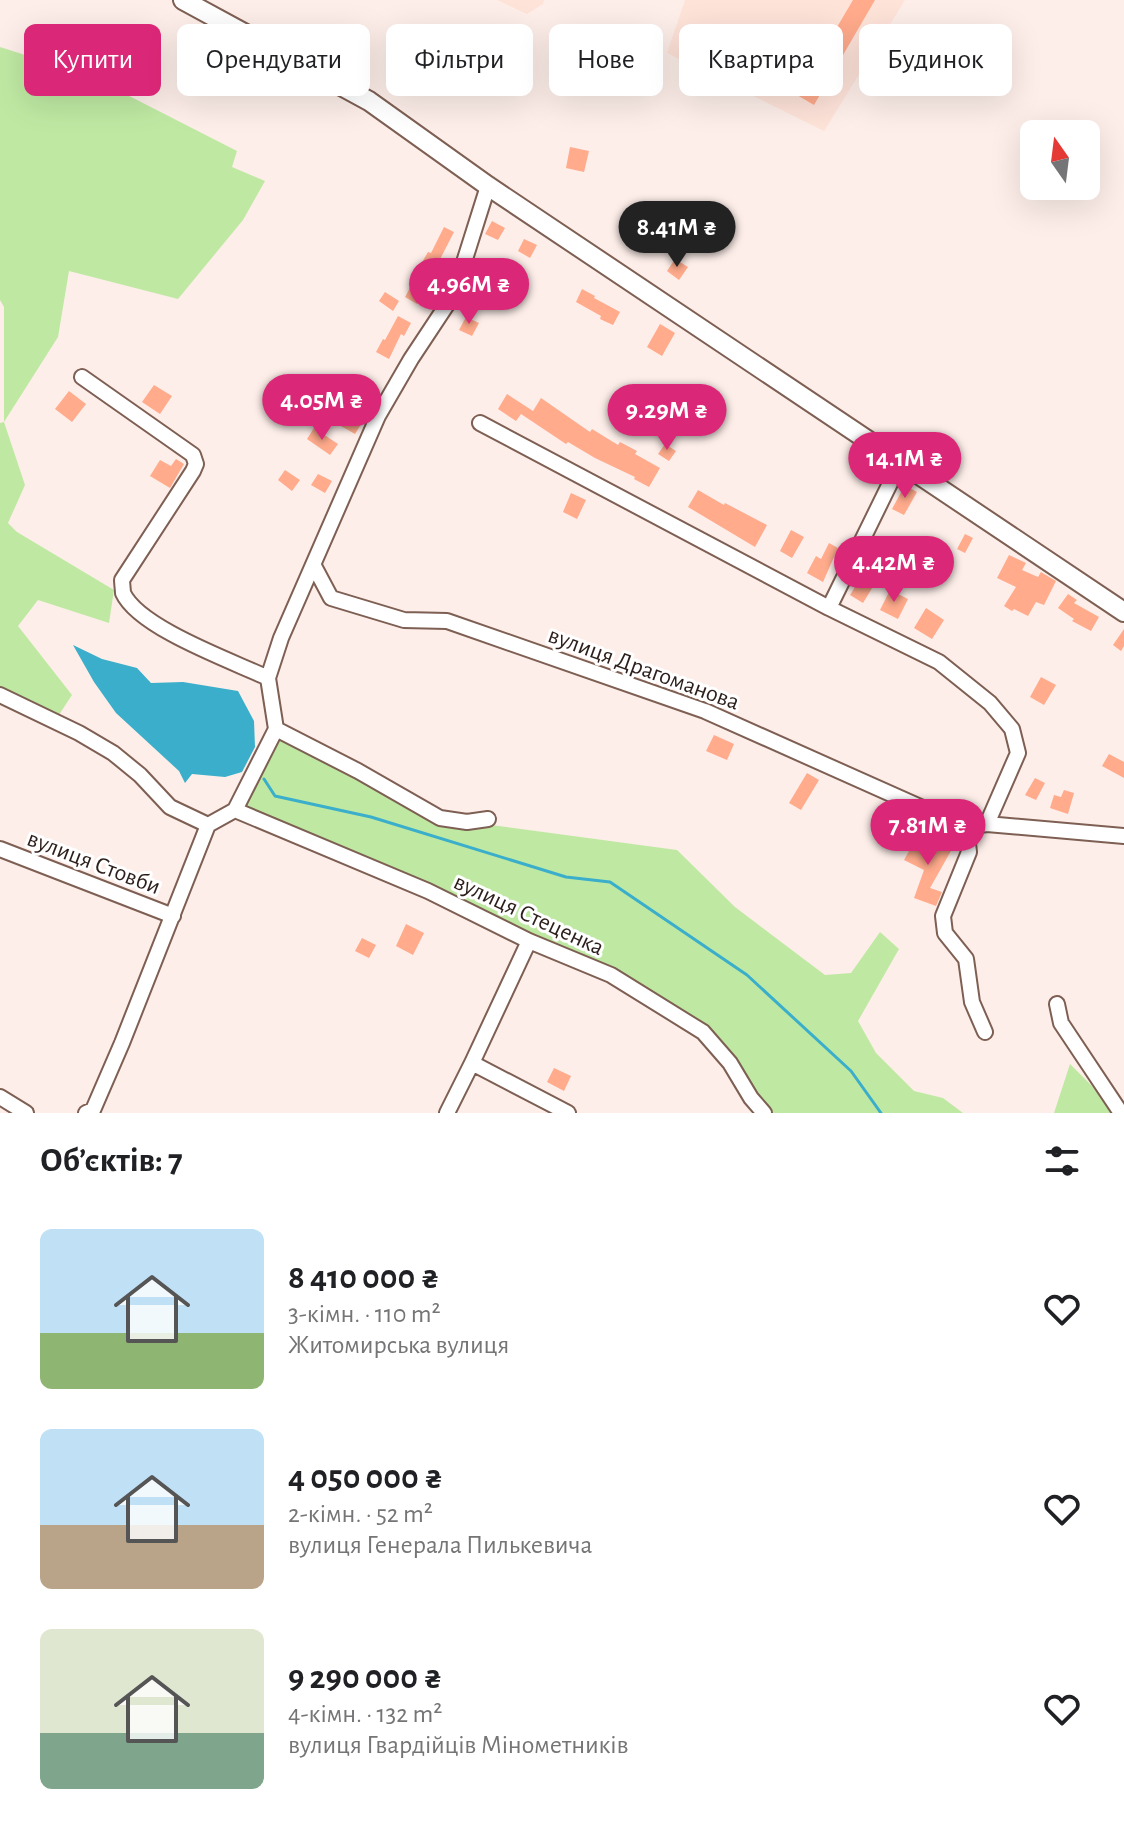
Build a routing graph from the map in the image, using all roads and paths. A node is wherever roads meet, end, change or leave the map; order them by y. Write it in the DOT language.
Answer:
graph roads {
  1 [pos="183,0"];
  2 [pos="488,186"];
  3 [pos="82,377"];
  4 [pos="480,423"];
  5 [pos="900,463"];
  6 [pos="314,566"];
  7 [pos="829,608"];
  8 [pos="1124,612"];
  9 [pos="268,678"];
  10 [pos="0,695"];
  11 [pos="276,729"];
  12 [pos="235,810"];
  13 [pos="488,819"];
  14 [pos="987,824"];
  15 [pos="208,825"];
  16 [pos="966,827"];
  17 [pos="1124,836"];
  18 [pos="0,849"];
  19 [pos="173,916"];
  20 [pos="529,941"];
  21 [pos="1057,1004"];
  22 [pos="985,1032"];
  23 [pos="472,1063"];
  24 [pos="0,1097"];
  25 [pos="90,1112"];
  26 [pos="26,1113"];
  27 [pos="447,1113"];
  28 [pos="568,1113"];
  29 [pos="764,1113"];
  30 [pos="1121,1113"];
  1 -- 2 [label="main road"];
  2 -- 5 [label="main road"];
  2 -- 6 [label="street"];
  3 -- 9 [label="street"];
  4 -- 7 [label="street"];
  5 -- 7 [label="street"];
  5 -- 8 [label="main road"];
  6 -- 9 [label="street"];
  6 -- 16 [label="street, вулиця Драгоманова"];
  7 -- 14 [label="street"];
  9 -- 11 [label="street"];
  10 -- 15 [label="street"];
  11 -- 12 [label="street"];
  11 -- 13 [label="street"];
  12 -- 15 [label="street"];
  12 -- 20 [label="street, вулиця Стеценка"];
  14 -- 16 [label="street"];
  14 -- 17 [label="street"];
  15 -- 19 [label="street"];
  16 -- 22 [label="street"];
  18 -- 19 [label="street, вулиця Стовби"];
  19 -- 25 [label="street"];
  20 -- 23 [label="street"];
  20 -- 29 [label="street, вулиця Стеценка"];
  21 -- 30 [label="street"];
  23 -- 27 [label="street"];
  23 -- 28 [label="street"];
  24 -- 26 [label="street"];
}
